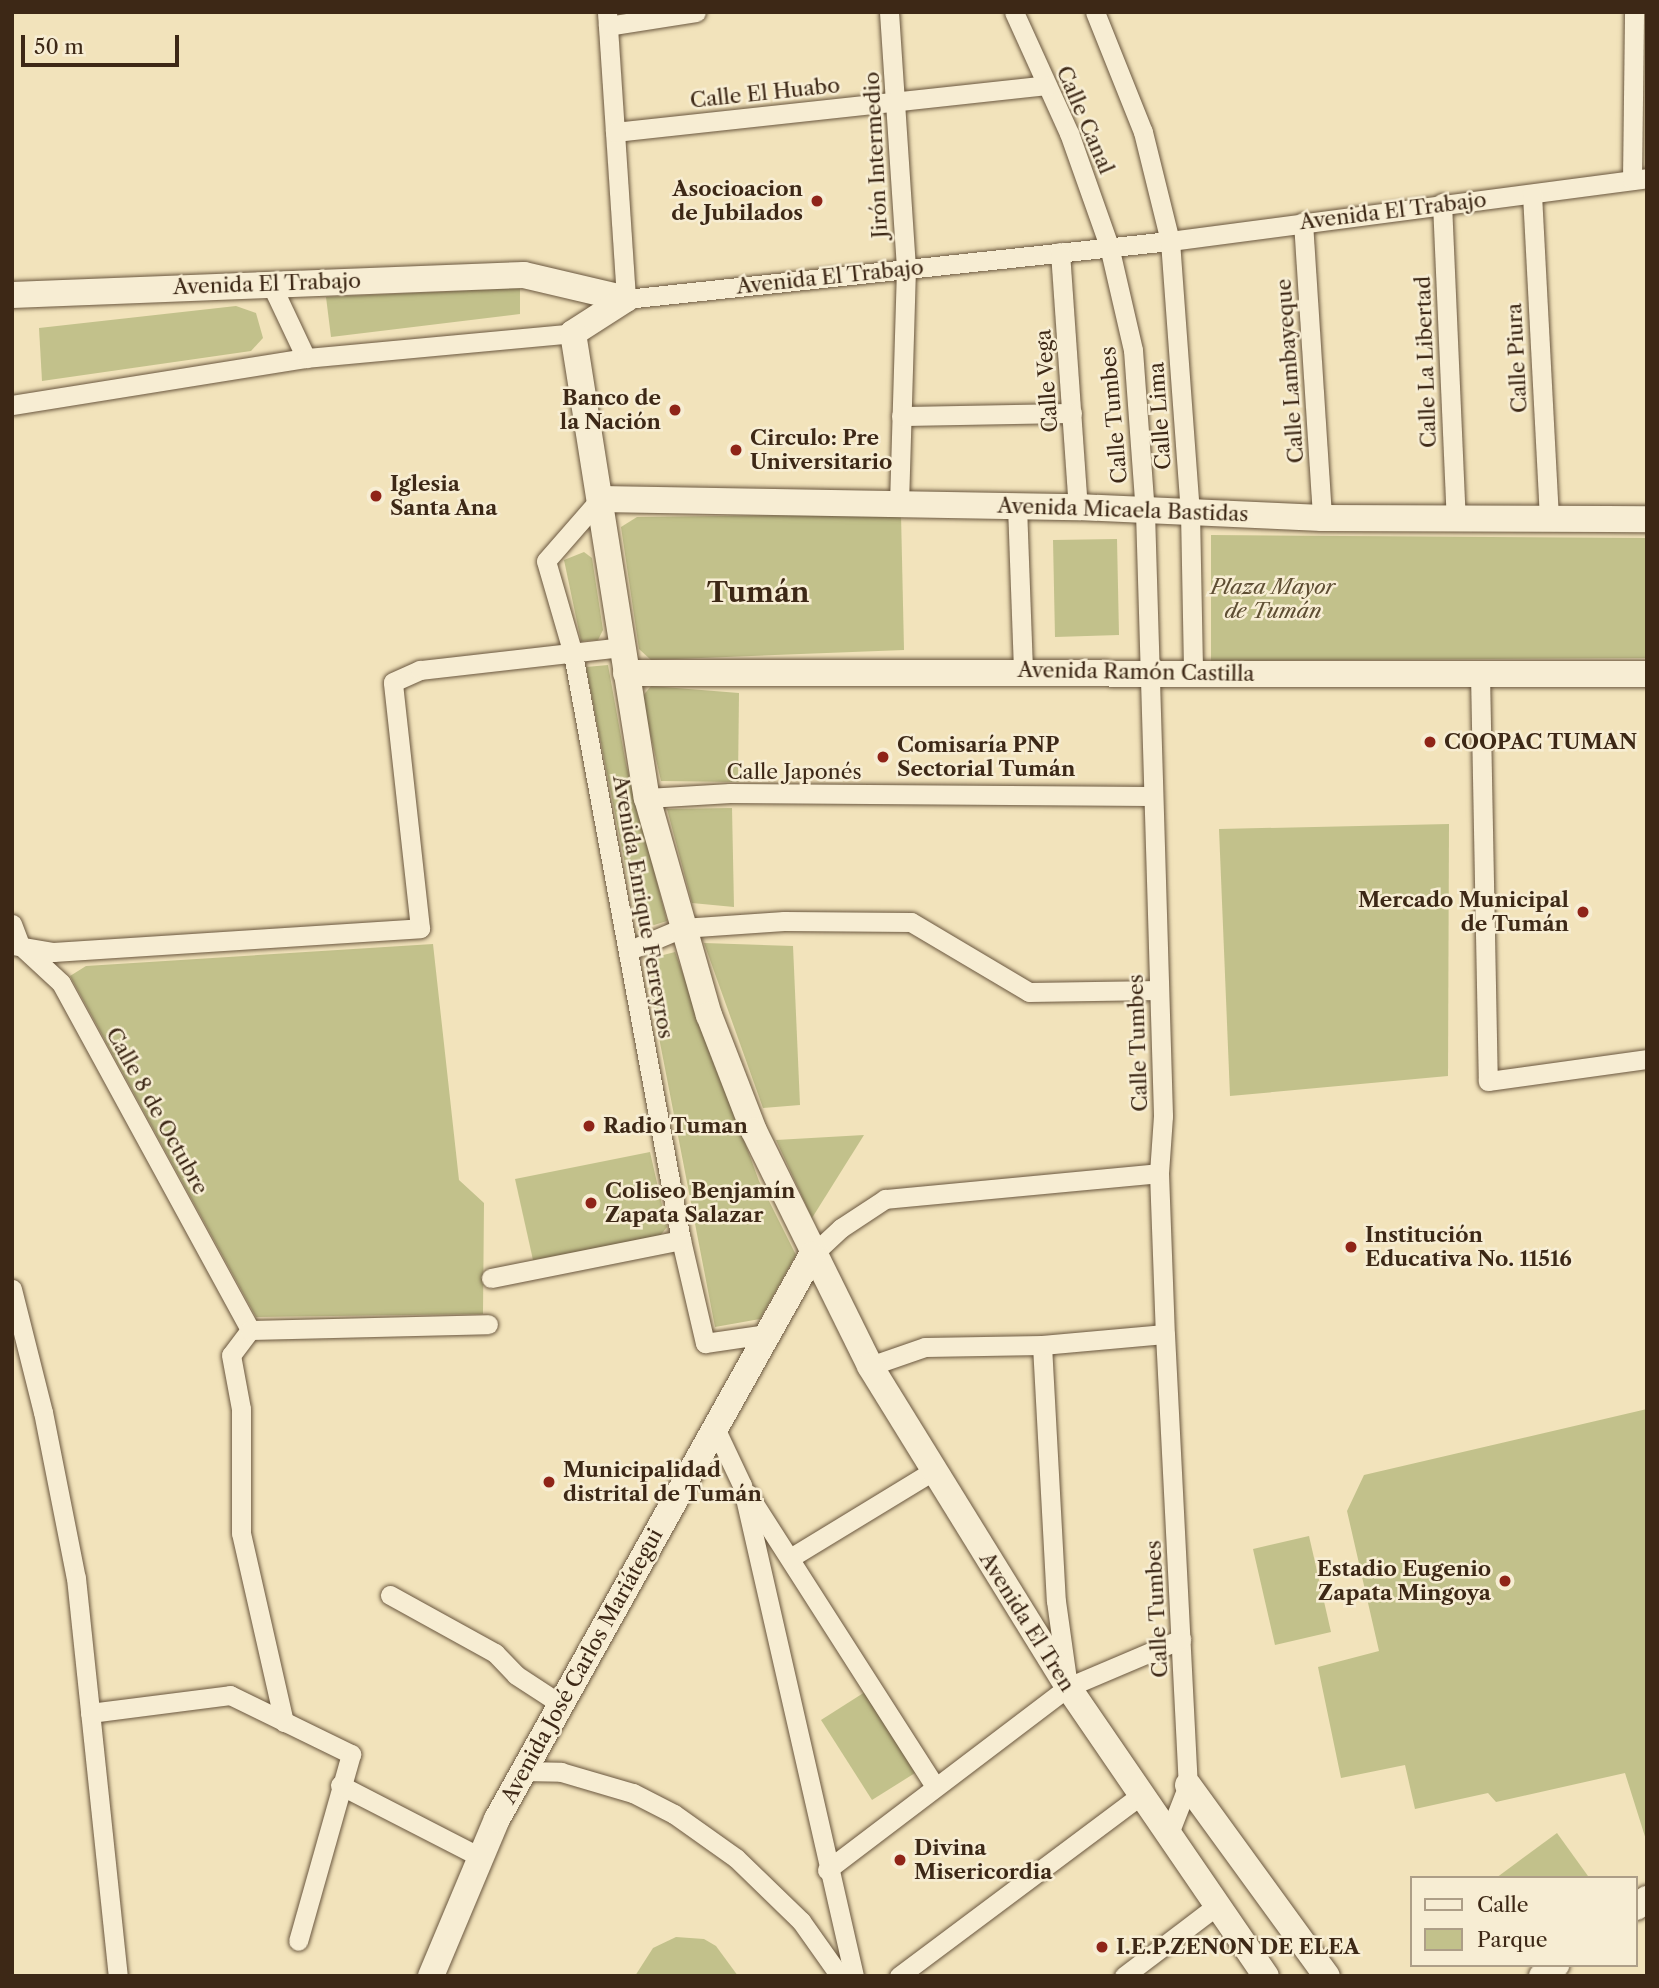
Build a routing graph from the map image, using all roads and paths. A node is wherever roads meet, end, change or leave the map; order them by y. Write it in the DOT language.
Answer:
graph roads {
  1 [pos="696,12"];
  2 [pos="889,12"];
  3 [pos="1014,12"];
  4 [pos="1095,12"];
  5 [pos="1634,12"];
  6 [pos="607,19"];
  7 [pos="1046,85"];
  8 [pos="897,101"];
  9 [pos="615,132"];
  10 [pos="1639,179"];
  11 [pos="1532,194"];
  12 [pos="1442,204"];
  13 [pos="1303,222"];
  14 [pos="1170,241"];
  15 [pos="1110,246"];
  16 [pos="1060,252"];
  17 [pos="906,268"];
  18 [pos="271,284"];
  19 [pos="12,295"];
  20 [pos="626,299"];
  21 [pos="573,333"];
  22 [pos="306,358"];
  23 [pos="12,405"];
  24 [pos="1072,413"];
  25 [pos="901,416"];
  26 [pos="600,499"];
  27 [pos="898,505"];
  28 [pos="1017,506"];
  29 [pos="1078,507"];
  30 [pos="1145,512"];
  31 [pos="1190,512"];
  32 [pos="1322,518"];
  33 [pos="1455,518"];
  34 [pos="1549,519"];
  35 [pos="1647,519"];
  36 [pos="623,647"];
  37 [pos="573,654"];
  38 [pos="1023,671"];
  39 [pos="626,673"];
  40 [pos="1147,673"];
  41 [pos="1193,673"];
  42 [pos="1480,673"];
  43 [pos="1647,674"];
  44 [pos="1150,796"];
  45 [pos="647,798"];
  46 [pos="12,924"];
  47 [pos="682,928"];
  48 [pos="16,945"];
  49 [pos="630,950"];
  50 [pos="1159,990"];
  51 [pos="1647,1059"];
  52 [pos="1159,1173"];
  53 [pos="681,1240"];
  54 [pos="812,1255"];
  55 [pos="491,1278"];
  56 [pos="12,1289"];
  57 [pos="488,1324"];
  58 [pos="250,1330"];
  59 [pos="767,1334"];
  60 [pos="1165,1334"];
  61 [pos="1042,1345"];
  62 [pos="870,1366"];
  63 [pos="715,1428"];
  64 [pos="933,1471"];
  65 [pos="742,1485"];
  66 [pos="790,1558"];
  67 [pos="390,1595"];
  68 [pos="1181,1639"];
  69 [pos="1068,1688"];
  70 [pos="559,1703"];
  71 [pos="90,1713"];
  72 [pos="284,1722"];
  73 [pos="522,1771"];
  74 [pos="340,1785"];
  75 [pos="934,1785"];
  76 [pos="1188,1785"];
  77 [pos="1140,1795"];
  78 [pos="1168,1836"];
  79 [pos="482,1858"];
  80 [pos="827,1870"];
  81 [pos="1215,1907"];
  82 [pos="298,1941"];
  83 [pos="118,1976"];
  84 [pos="431,1976"];
  85 [pos="840,1976"];
  86 [pos="854,1976"];
  87 [pos="899,1976"];
  88 [pos="1124,1976"];
  89 [pos="1266,1976"];
  90 [pos="1327,1976"];
  1 -- 6 [label="street"];
  2 -- 8 [label="street, Jirón Intermedio"];
  3 -- 7 [label="street, Calle Canal"];
  4 -- 14 [label="street, Calle Lima"];
  5 -- 10 [label="street"];
  6 -- 9 [label="street"];
  7 -- 8 [label="street, Calle El Huabo"];
  7 -- 15 [label="street, Calle Canal"];
  8 -- 9 [label="street, Calle El Huabo"];
  8 -- 17 [label="street, Jirón Intermedio"];
  9 -- 20 [label="street"];
  10 -- 11 [label="street, Avenida El Trabajo"];
  11 -- 12 [label="street, Avenida El Trabajo"];
  11 -- 34 [label="street, Calle Piura"];
  12 -- 13 [label="street, Avenida El Trabajo"];
  12 -- 33 [label="street, Calle La Libertad"];
  13 -- 14 [label="street, Avenida El Trabajo"];
  13 -- 32 [label="street, Calle Lambayeque"];
  14 -- 15 [label="street, Avenida El Trabajo"];
  14 -- 31 [label="street, Calle Lima"];
  15 -- 16 [label="street, Avenida El Trabajo"];
  15 -- 30 [label="street, Calle Tumbes"];
  16 -- 17 [label="street, Avenida El Trabajo"];
  16 -- 24 [label="street, Calle Vega"];
  17 -- 20 [label="street, Avenida El Trabajo"];
  17 -- 25 [label="street, Jirón Intermedio"];
  18 -- 19 [label="main road, Avenida El Trabajo"];
  18 -- 20 [label="main road, Avenida El Trabajo"];
  18 -- 22 [label="street"];
  20 -- 21 [label="main road"];
  21 -- 22 [label="street"];
  21 -- 26 [label="main road, Avenida El Tren"];
  22 -- 23 [label="street"];
  24 -- 25 [label="street"];
  24 -- 29 [label="street, Calle Vega"];
  25 -- 27 [label="street, Jirón Intermedio"];
  26 -- 27 [label="main road, Avenida Micaela Bastidas"];
  26 -- 36 [label="main road, Avenida El Tren"];
  26 -- 37 [label="street, Avenida Enrique Ferreyros"];
  27 -- 28 [label="main road, Avenida Micaela Bastidas"];
  28 -- 29 [label="main road, Avenida Micaela Bastidas"];
  28 -- 38 [label="street"];
  29 -- 30 [label="main road, Avenida Micaela Bastidas"];
  30 -- 31 [label="main road, Avenida Micaela Bastidas"];
  30 -- 40 [label="street, Calle Tumbes"];
  31 -- 32 [label="main road, Avenida Micaela Bastidas"];
  31 -- 41 [label="street, Calle Lima"];
  32 -- 33 [label="main road, Avenida Micaela Bastidas"];
  33 -- 34 [label="main road, Avenida Micaela Bastidas"];
  34 -- 35 [label="main road, Avenida Micaela Bastidas"];
  36 -- 37 [label="street"];
  36 -- 39 [label="main road, Avenida El Tren"];
  37 -- 48 [label="street"];
  37 -- 49 [label="street, Avenida Enrique Ferreyros"];
  38 -- 39 [label="main road, Avenida Ramón Castilla"];
  38 -- 40 [label="main road, Avenida Ramón Castilla"];
  39 -- 45 [label="main road, Avenida El Tren"];
  40 -- 41 [label="main road, Avenida Ramón Castilla"];
  40 -- 44 [label="street, Calle Tumbes"];
  41 -- 42 [label="main road, Avenida Ramón Castilla"];
  42 -- 43 [label="main road, Avenida Ramón Castilla"];
  42 -- 51 [label="street"];
  44 -- 45 [label="street, Calle Japonés"];
  44 -- 50 [label="street, Calle Tumbes"];
  45 -- 47 [label="main road, Avenida El Tren"];
  46 -- 48 [label="street, Calle 8 de Octubre"];
  47 -- 49 [label="street"];
  47 -- 50 [label="street"];
  47 -- 54 [label="main road, Avenida El Tren"];
  48 -- 58 [label="street, Calle 8 de Octubre"];
  49 -- 53 [label="street, Avenida Enrique Ferreyros"];
  50 -- 52 [label="street, Calle Tumbes"];
  52 -- 54 [label="street"];
  52 -- 60 [label="street, Calle Tumbes"];
  53 -- 55 [label="street"];
  53 -- 59 [label="street, Avenida Enrique Ferreyros"];
  54 -- 59 [label="main road, Avenida José Carlos Mariátegui"];
  54 -- 62 [label="main road, Avenida El Tren"];
  56 -- 71 [label="street"];
  57 -- 58 [label="street"];
  58 -- 72 [label="street"];
  59 -- 63 [label="main road, Avenida José Carlos Mariátegui"];
  60 -- 61 [label="street"];
  60 -- 68 [label="street, Calle Tumbes"];
  61 -- 62 [label="street"];
  61 -- 69 [label="street"];
  62 -- 64 [label="main road, Avenida El Tren"];
  63 -- 65 [label="street"];
  63 -- 70 [label="main road, Avenida José Carlos Mariátegui"];
  64 -- 66 [label="street"];
  64 -- 69 [label="main road, Avenida El Tren"];
  65 -- 66 [label="street"];
  65 -- 80 [label="street"];
  66 -- 75 [label="street"];
  67 -- 70 [label="street"];
  68 -- 69 [label="street"];
  68 -- 76 [label="street, Calle Tumbes"];
  69 -- 75 [label="street"];
  69 -- 77 [label="main road, Avenida El Tren"];
  70 -- 73 [label="main road, Avenida José Carlos Mariátegui"];
  71 -- 72 [label="street"];
  71 -- 83 [label="street"];
  72 -- 74 [label="street"];
  73 -- 79 [label="main road, Avenida José Carlos Mariátegui"];
  73 -- 85 [label="street"];
  74 -- 79 [label="street"];
  74 -- 82 [label="street"];
  75 -- 80 [label="street"];
  76 -- 78 [label="street, Calle Tumbes"];
  76 -- 90 [label="main road"];
  77 -- 78 [label="main road, Avenida El Tren"];
  77 -- 87 [label="street"];
  78 -- 81 [label="main road, Avenida El Tren"];
  79 -- 84 [label="main road, Avenida José Carlos Mariátegui"];
  80 -- 86 [label="street"];
  81 -- 88 [label="street"];
  81 -- 89 [label="main road, Avenida El Tren"];
}
